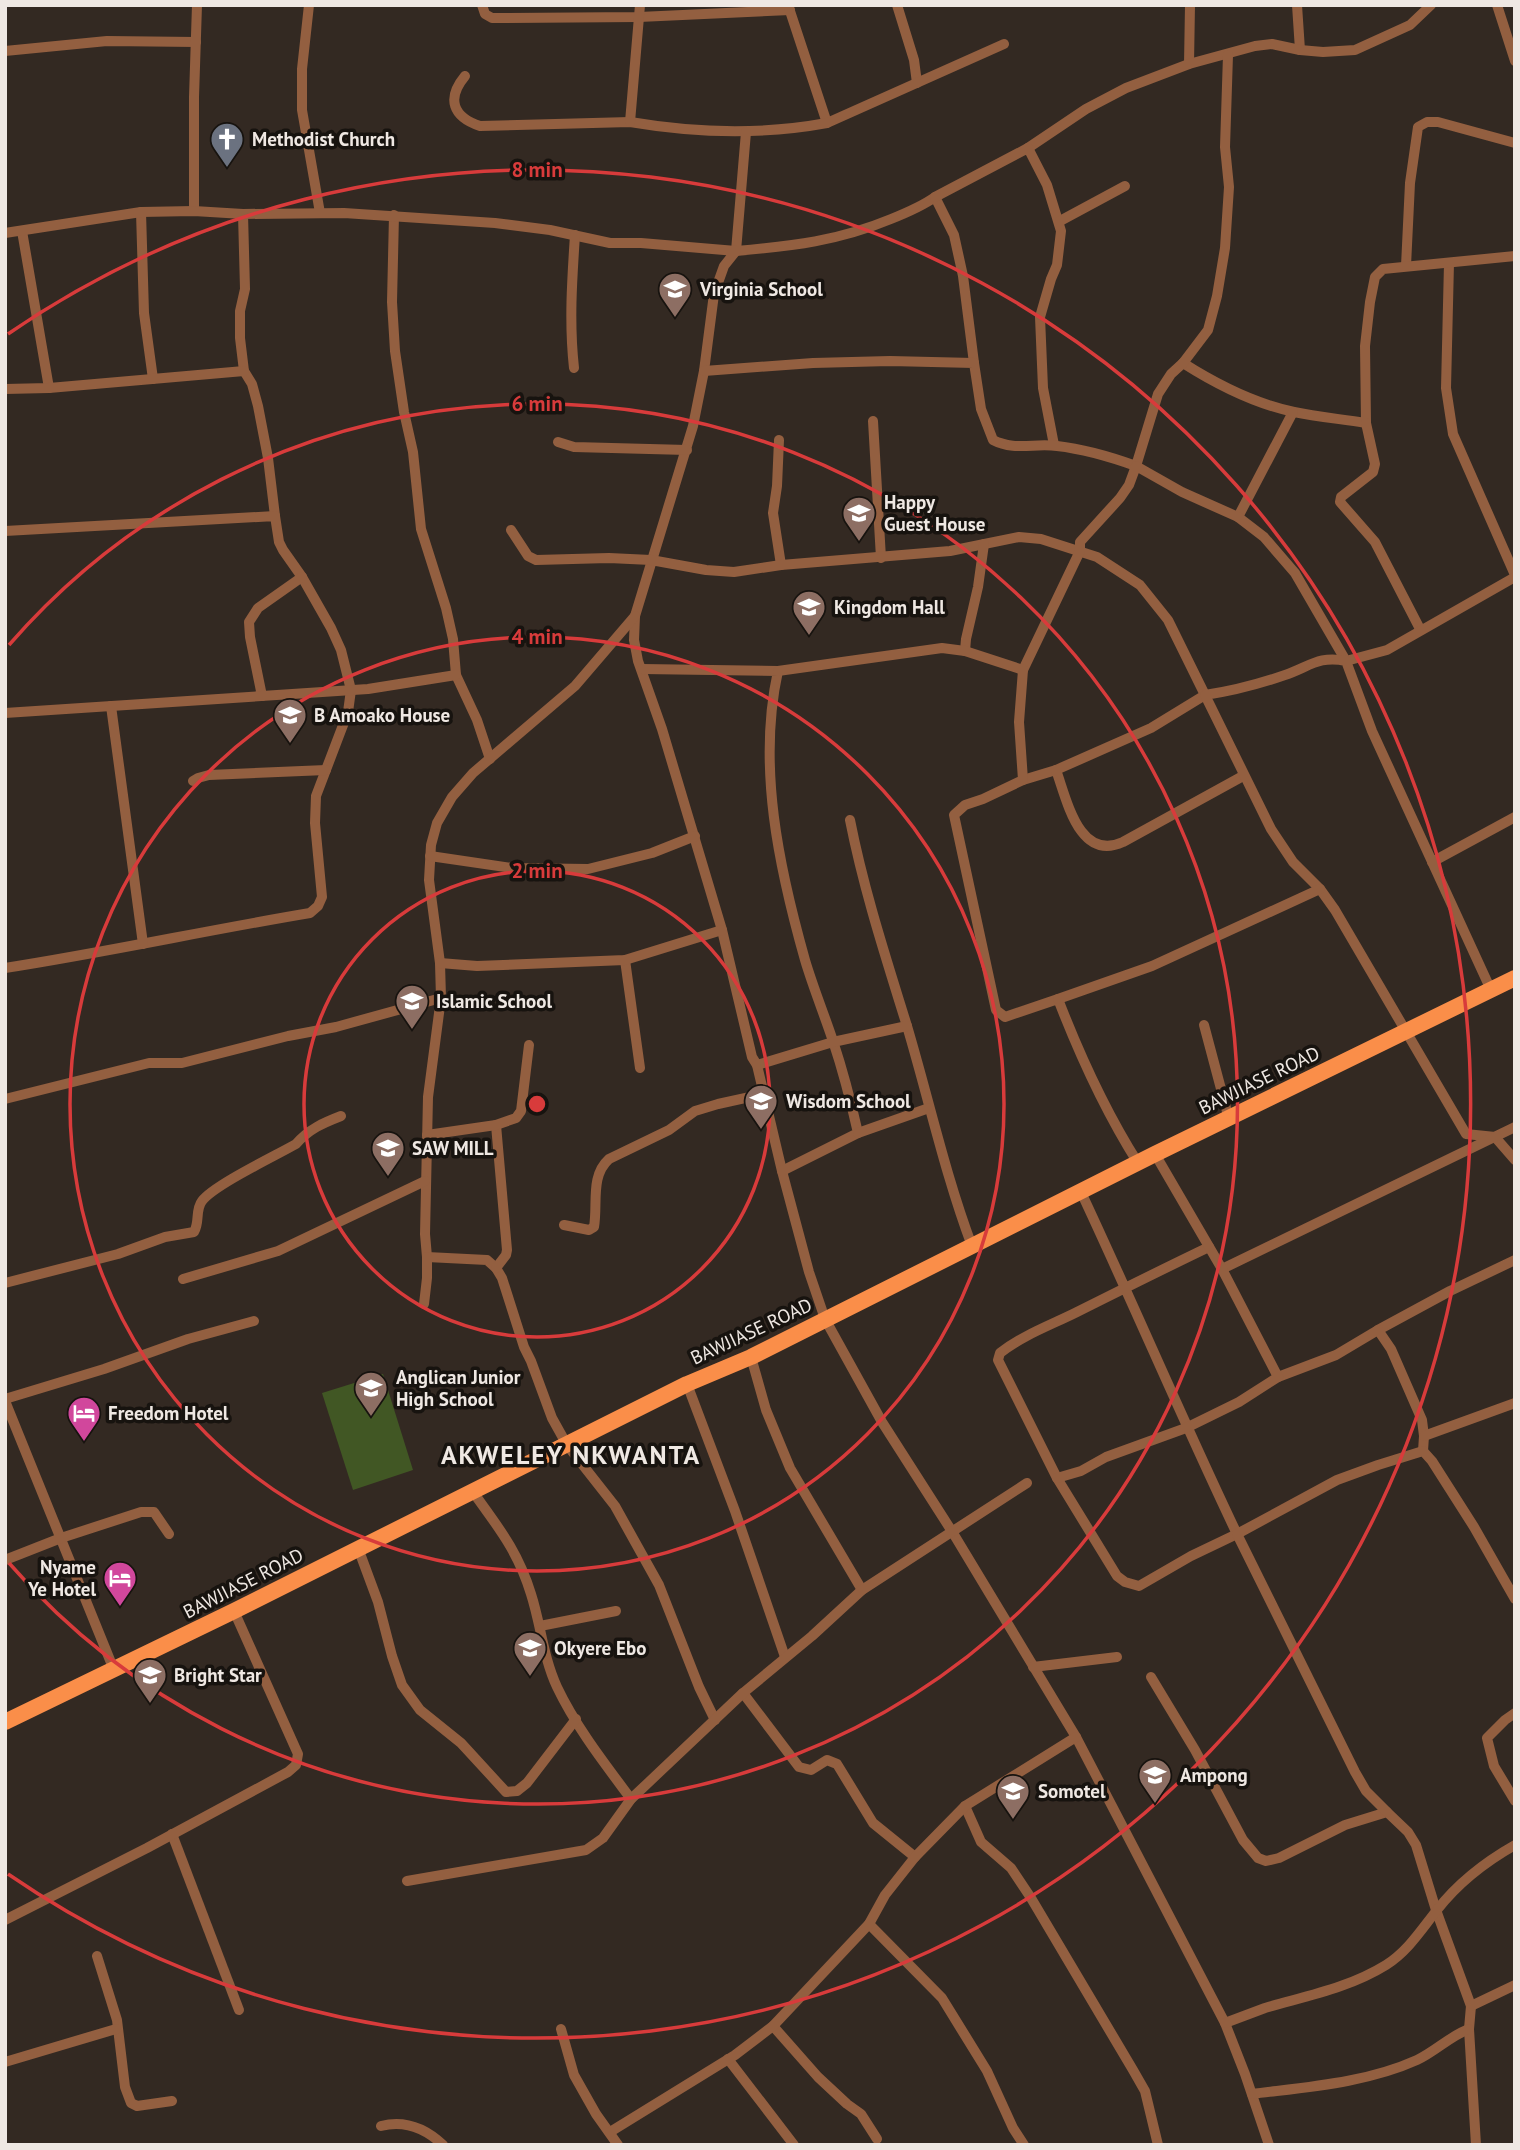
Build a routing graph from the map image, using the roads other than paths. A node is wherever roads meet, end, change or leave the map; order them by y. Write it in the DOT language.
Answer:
graph roads {
  1 [pos="197,5"];
  2 [pos="309,5"];
  3 [pos="482,5"];
  4 [pos="640,5"];
  5 [pos="897,5"];
  6 [pos="1190,5"];
  7 [pos="1297,5"];
  8 [pos="1431,5"];
  9 [pos="1497,5"];
  10 [pos="789,8"];
  11 [pos="639,17"];
  12 [pos="197,42"];
  13 [pos="1004,44"];
  14 [pos="1300,50"];
  15 [pos="5,51"];
  16 [pos="1228,55"];
  17 [pos="1515,61"];
  18 [pos="1189,64"];
  19 [pos="465,76"];
  20 [pos="917,83"];
  21 [pos="630,121"];
  22 [pos="827,123"];
  23 [pos="746,132"];
  24 [pos="1515,143"];
  25 [pos="1028,148"];
  26 [pos="1125,186"];
  27 [pos="934,197"];
  28 [pos="194,211"];
  29 [pos="141,212"];
  30 [pos="320,213"];
  31 [pos="243,214"];
  32 [pos="394,215"];
  33 [pos="1060,221"];
  34 [pos="22,231"];
  35 [pos="5,233"];
  36 [pos="575,235"];
  37 [pos="736,251"];
  38 [pos="1515,256"];
  39 [pos="1449,263"];
  40 [pos="1406,266"];
  41 [pos="974,363"];
  42 [pos="1183,363"];
  43 [pos="574,368"];
  44 [pos="244,371"];
  45 [pos="704,371"];
  46 [pos="153,379"];
  47 [pos="49,388"];
  48 [pos="5,389"];
  49 [pos="1293,412"];
  50 [pos="873,421"];
  51 [pos="1366,423"];
  52 [pos="779,440"];
  53 [pos="558,442"];
  54 [pos="1054,445"];
  55 [pos="687,450"];
  56 [pos="1136,466"];
  57 [pos="275,516"];
  58 [pos="1237,517"];
  59 [pos="511,530"];
  60 [pos="5,531"];
  61 [pos="984,544"];
  62 [pos="1080,551"];
  63 [pos="881,558"];
  64 [pos="651,560"];
  65 [pos="781,565"];
  66 [pos="1515,576"];
  67 [pos="302,577"];
  68 [pos="635,616"];
  69 [pos="1420,629"];
  70 [pos="965,651"];
  71 [pos="1346,661"];
  72 [pos="642,669"];
  73 [pos="1023,670"];
  74 [pos="778,671"];
  75 [pos="456,675"];
  76 [pos="351,690"];
  77 [pos="1205,695"];
  78 [pos="262,696"];
  79 [pos="111,706"];
  80 [pos="5,713"];
  81 [pos="490,759"];
  82 [pos="327,770"];
  83 [pos="1056,770"];
  84 [pos="1243,776"];
  85 [pos="1023,780"];
  86 [pos="193,781"];
  87 [pos="1515,817"];
  88 [pos="850,820"];
  89 [pos="695,836"];
  90 [pos="430,856"];
  91 [pos="1432,862"];
  92 [pos="1320,889"];
  93 [pos="722,930"];
  94 [pos="143,944"];
  95 [pos="625,960"];
  96 [pos="440,963"];
  97 [pos="5,968"];
  98 [pos="1515,978"];
  99 [pos="1491,990"];
  100 [pos="441,998"];
  101 [pos="1058,999"];
  102 [pos="1204,1025"];
  103 [pos="907,1026"];
  104 [pos="1405,1030"];
  105 [pos="833,1041"];
  106 [pos="529,1045"];
  107 [pos="757,1065"];
  108 [pos="639,1068"];
  109 [pos="764,1094"];
  110 [pos="5,1099"];
  111 [pos="929,1108"];
  112 [pos="341,1116"];
  113 [pos="1229,1119"];
  114 [pos="496,1125"];
  115 [pos="1515,1127"];
  116 [pos="858,1133"];
  117 [pos="427,1135"];
  118 [pos="1495,1138"];
  119 [pos="1155,1154"];
  120 [pos="1515,1160"];
  121 [pos="1138,1163"];
  122 [pos="782,1171"];
  123 [pos="425,1181"];
  124 [pos="1081,1192"];
  125 [pos="565,1225"];
  126 [pos="972,1246"];
  127 [pos="1209,1247"];
  128 [pos="427,1257"];
  129 [pos="1515,1260"];
  130 [pos="496,1268"];
  131 [pos="1222,1269"];
  132 [pos="183,1279"];
  133 [pos="5,1283"];
  134 [pos="1126,1287"];
  135 [pos="424,1304"];
  136 [pos="825,1319"];
  137 [pos="254,1321"];
  138 [pos="1378,1330"];
  139 [pos="751,1357"];
  140 [pos="1278,1377"];
  141 [pos="687,1384"];
  142 [pos="5,1400"];
  143 [pos="1515,1403"];
  144 [pos="8,1417"];
  145 [pos="1186,1428"];
  146 [pos="1424,1436"];
  147 [pos="567,1445"];
  148 [pos="1423,1451"];
  149 [pos="1057,1478"];
  150 [pos="1027,1483"];
  151 [pos="472,1492"];
  152 [pos="953,1533"];
  153 [pos="169,1534"];
  154 [pos="1237,1534"];
  155 [pos="61,1538"];
  156 [pos="358,1548"];
  157 [pos="5,1560"];
  158 [pos="862,1590"];
  159 [pos="1515,1600"];
  160 [pos="234,1611"];
  161 [pos="616,1611"];
  162 [pos="540,1626"];
  163 [pos="785,1657"];
  164 [pos="1117,1657"];
  165 [pos="1034,1667"];
  166 [pos="114,1670"];
  167 [pos="1151,1677"];
  168 [pos="743,1693"];
  169 [pos="1515,1713"];
  170 [pos="576,1719"];
  171 [pos="715,1720"];
  172 [pos="5,1722"];
  173 [pos="1076,1737"];
  174 [pos="631,1799"];
  175 [pos="1515,1801"];
  176 [pos="965,1806"];
  177 [pos="1387,1812"];
  178 [pos="172,1835"];
  179 [pos="1515,1845"];
  180 [pos="915,1857"];
  181 [pos="407,1881"];
  182 [pos="1436,1910"];
  183 [pos="5,1920"];
  184 [pos="869,1924"];
  185 [pos="97,1956"];
  186 [pos="1515,1985"];
  187 [pos="1471,2006"];
  188 [pos="239,2010"];
  189 [pos="1225,2023"];
  190 [pos="773,2026"];
  191 [pos="116,2029"];
  192 [pos="561,2029"];
  193 [pos="1469,2029"];
  194 [pos="728,2059"];
  195 [pos="5,2062"];
  196 [pos="1252,2094"];
  197 [pos="172,2101"];
  198 [pos="381,2126"];
  199 [pos="610,2132"];
  200 [pos="877,2139"];
  201 [pos="443,2145"];
  202 [pos="618,2145"];
  203 [pos="794,2145"];
  204 [pos="1024,2145"];
  205 [pos="1158,2145"];
  206 [pos="1269,2145"];
  207 [pos="1476,2145"];
  1 -- 12 [label="street"];
  2 -- 30 [label="street"];
  3 -- 11 [label="street"];
  4 -- 11 [label="street"];
  5 -- 20 [label="street"];
  6 -- 18 [label="street"];
  7 -- 14 [label="street"];
  8 -- 14 [label="street"];
  9 -- 17 [label="street"];
  10 -- 11 [label="street"];
  10 -- 22 [label="street"];
  11 -- 21 [label="street"];
  12 -- 15 [label="street"];
  12 -- 28 [label="street"];
  13 -- 20 [label="street"];
  14 -- 16 [label="street"];
  16 -- 18 [label="street"];
  16 -- 42 [label="street"];
  18 -- 25 [label="street"];
  19 -- 21 [label="street"];
  20 -- 22 [label="street"];
  21 -- 23 [label="street"];
  22 -- 23 [label="street"];
  23 -- 37 [label="street"];
  24 -- 40 [label="street"];
  25 -- 27 [label="street"];
  25 -- 33 [label="street"];
  26 -- 33 [label="street"];
  27 -- 37 [label="street"];
  27 -- 41 [label="street"];
  28 -- 29 [label="street"];
  28 -- 31 [label="street"];
  29 -- 34 [label="street"];
  29 -- 46 [label="street"];
  30 -- 31 [label="street"];
  30 -- 32 [label="street"];
  31 -- 44 [label="street"];
  32 -- 36 [label="street"];
  32 -- 75 [label="street"];
  33 -- 54 [label="street"];
  34 -- 35 [label="street"];
  34 -- 47 [label="street"];
  36 -- 37 [label="street"];
  36 -- 43 [label="street"];
  37 -- 45 [label="street"];
  38 -- 39 [label="street"];
  39 -- 40 [label="street"];
  39 -- 66 [label="street"];
  40 -- 51 [label="street"];
  41 -- 45 [label="street"];
  41 -- 54 [label="street"];
  42 -- 49 [label="street"];
  42 -- 56 [label="street"];
  44 -- 46 [label="street"];
  44 -- 57 [label="street"];
  45 -- 55 [label="street"];
  46 -- 47 [label="street"];
  47 -- 48 [label="street"];
  49 -- 51 [label="street"];
  49 -- 58 [label="street"];
  50 -- 63 [label="street"];
  51 -- 69 [label="street"];
  52 -- 65 [label="street"];
  53 -- 55 [label="street"];
  54 -- 56 [label="street"];
  55 -- 64 [label="street"];
  56 -- 58 [label="street"];
  56 -- 62 [label="street"];
  57 -- 60 [label="street"];
  57 -- 67 [label="street"];
  58 -- 71 [label="street"];
  59 -- 64 [label="street"];
  61 -- 62 [label="street"];
  61 -- 63 [label="street"];
  61 -- 70 [label="street"];
  62 -- 73 [label="street"];
  62 -- 77 [label="street"];
  63 -- 65 [label="street"];
  64 -- 65 [label="street"];
  64 -- 68 [label="street"];
  66 -- 69 [label="street"];
  67 -- 76 [label="street"];
  67 -- 78 [label="street"];
  68 -- 72 [label="street"];
  68 -- 81 [label="street"];
  69 -- 71 [label="street"];
  70 -- 73 [label="street"];
  70 -- 74 [label="street"];
  71 -- 77 [label="street"];
  71 -- 91 [label="street"];
  72 -- 74 [label="street"];
  72 -- 89 [label="street"];
  73 -- 85 [label="street"];
  74 -- 105 [label="street"];
  75 -- 76 [label="street"];
  75 -- 81 [label="street"];
  76 -- 78 [label="street"];
  76 -- 82 [label="street"];
  77 -- 83 [label="street"];
  77 -- 84 [label="street"];
  78 -- 79 [label="street"];
  79 -- 80 [label="street"];
  79 -- 94 [label="street"];
  81 -- 90 [label="street"];
  82 -- 86 [label="street"];
  82 -- 94 [label="street"];
  83 -- 84 [label="street"];
  83 -- 85 [label="street"];
  84 -- 92 [label="street"];
  85 -- 101 [label="street"];
  87 -- 91 [label="street"];
  88 -- 103 [label="street"];
  89 -- 90 [label="street"];
  89 -- 93 [label="street"];
  90 -- 96 [label="street"];
  91 -- 99 [label="street"];
  92 -- 101 [label="street"];
  92 -- 104 [label="street"];
  93 -- 95 [label="street"];
  93 -- 107 [label="street"];
  94 -- 97 [label="street"];
  95 -- 96 [label="street"];
  95 -- 108 [label="street"];
  96 -- 100 [label="street"];
  98 -- 99 [label="main road, BAWJIASE ROAD"];
  99 -- 104 [label="main road, BAWJIASE ROAD"];
  100 -- 110 [label="street"];
  100 -- 117 [label="street"];
  101 -- 121 [label="street"];
  102 -- 113 [label="street"];
  103 -- 105 [label="street"];
  103 -- 111 [label="street"];
  104 -- 113 [label="main road, BAWJIASE ROAD"];
  104 -- 118 [label="street"];
  105 -- 107 [label="street"];
  105 -- 116 [label="street"];
  106 -- 114 [label="street"];
  107 -- 109 [label="street"];
  109 -- 122 [label="street"];
  109 -- 125 [label="street"];
  111 -- 116 [label="street"];
  111 -- 126 [label="street"];
  112 -- 133 [label="street"];
  113 -- 119 [label="main road, BAWJIASE ROAD"];
  114 -- 117 [label="street"];
  114 -- 130 [label="street"];
  115 -- 118 [label="street"];
  116 -- 122 [label="street"];
  117 -- 123 [label="street"];
  118 -- 120 [label="street"];
  118 -- 131 [label="street"];
  119 -- 121 [label="main road, BAWJIASE ROAD"];
  119 -- 127 [label="street"];
  121 -- 124 [label="main road, BAWJIASE ROAD"];
  122 -- 136 [label="street"];
  123 -- 128 [label="street"];
  123 -- 132 [label="street"];
  124 -- 126 [label="main road, BAWJIASE ROAD"];
  124 -- 134 [label="street"];
  126 -- 136 [label="main road, BAWJIASE ROAD"];
  127 -- 131 [label="street"];
  127 -- 134 [label="street"];
  128 -- 130 [label="street"];
  128 -- 135 [label="street"];
  129 -- 138 [label="street"];
  130 -- 147 [label="street"];
  131 -- 140 [label="street"];
  134 -- 145 [label="street"];
  134 -- 149 [label="street"];
  136 -- 139 [label="main road, BAWJIASE ROAD"];
  136 -- 152 [label="street"];
  137 -- 142 [label="street"];
  138 -- 140 [label="street"];
  138 -- 146 [label="street"];
  139 -- 141 [label="main road, BAWJIASE ROAD"];
  139 -- 158 [label="street"];
  140 -- 145 [label="street"];
  141 -- 147 [label="main road, BAWJIASE ROAD"];
  141 -- 163 [label="street"];
  142 -- 144 [label="street"];
  143 -- 146 [label="street"];
  144 -- 155 [label="street"];
  145 -- 149 [label="street"];
  145 -- 154 [label="street"];
  146 -- 148 [label="street"];
  147 -- 151 [label="main road, BAWJIASE ROAD"];
  147 -- 171 [label="street"];
  148 -- 154 [label="street"];
  148 -- 159 [label="street"];
  149 -- 154 [label="street"];
  150 -- 152 [label="street"];
  151 -- 156 [label="main road, BAWJIASE ROAD"];
  151 -- 162 [label="street"];
  152 -- 158 [label="street"];
  152 -- 165 [label="street"];
  153 -- 155 [label="street"];
  154 -- 177 [label="street"];
  155 -- 157 [label="street"];
  155 -- 166 [label="street"];
  156 -- 160 [label="main road, BAWJIASE ROAD"];
  156 -- 170 [label="street"];
  158 -- 163 [label="street"];
  160 -- 166 [label="main road, BAWJIASE ROAD"];
  160 -- 178 [label="street"];
  161 -- 162 [label="street"];
  162 -- 170 [label="street"];
  163 -- 168 [label="street"];
  164 -- 165 [label="street"];
  165 -- 173 [label="street"];
  166 -- 172 [label="main road, BAWJIASE ROAD"];
  167 -- 177 [label="street"];
  168 -- 171 [label="street"];
  168 -- 180 [label="street"];
  169 -- 175 [label="street"];
  170 -- 174 [label="street"];
  171 -- 174 [label="street"];
  173 -- 176 [label="street"];
  173 -- 189 [label="street"];
  174 -- 181 [label="street"];
  176 -- 180 [label="street"];
  176 -- 205 [label="street"];
  177 -- 182 [label="street"];
  178 -- 183 [label="street"];
  178 -- 188 [label="street"];
  179 -- 182 [label="street"];
  180 -- 184 [label="street"];
  182 -- 187 [label="street"];
  182 -- 189 [label="street"];
  184 -- 190 [label="street"];
  184 -- 204 [label="street"];
  185 -- 191 [label="street"];
  186 -- 187 [label="street"];
  187 -- 193 [label="street"];
  189 -- 196 [label="street"];
  190 -- 194 [label="street"];
  190 -- 200 [label="street"];
  191 -- 195 [label="street"];
  191 -- 197 [label="street"];
  192 -- 199 [label="street"];
  193 -- 196 [label="street"];
  193 -- 207 [label="street"];
  194 -- 199 [label="street"];
  194 -- 203 [label="street"];
  196 -- 206 [label="street"];
  198 -- 201 [label="street"];
  199 -- 202 [label="street"];
}
